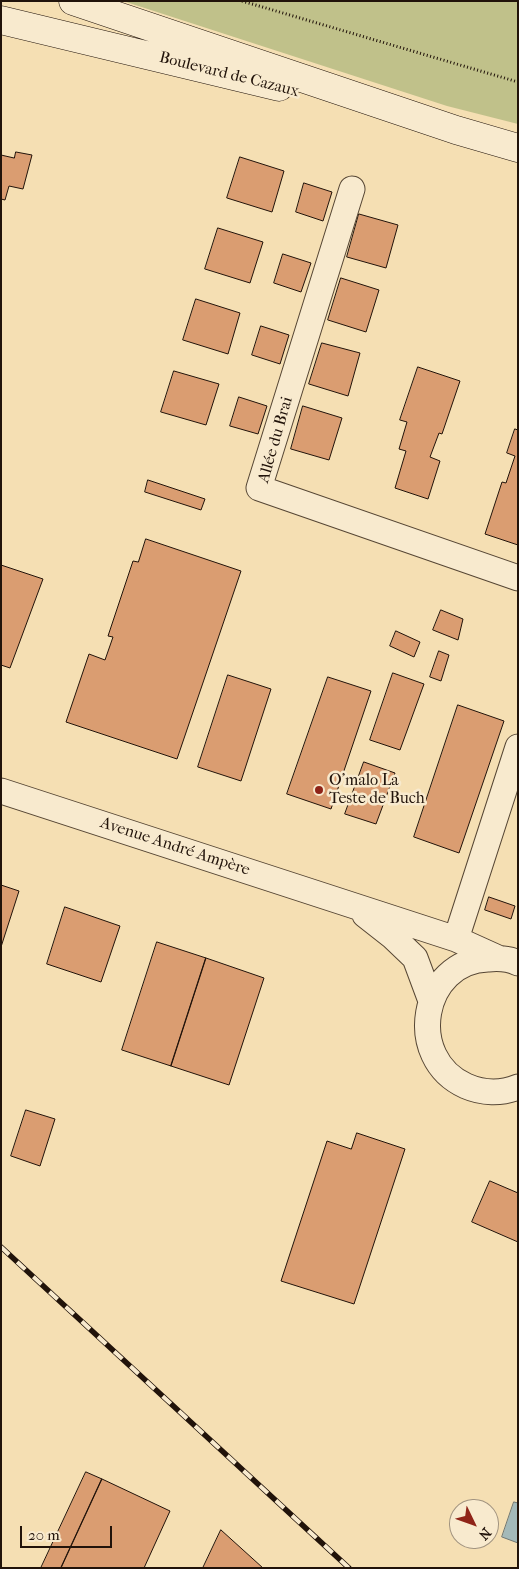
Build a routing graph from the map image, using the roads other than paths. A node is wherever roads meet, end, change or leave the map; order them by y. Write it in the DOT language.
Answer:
graph roads {
  1 [pos="73,1"];
  2 [pos="1,20"];
  3 [pos="456,130"];
  4 [pos="518,148"];
  5 [pos="352,189"];
  6 [pos="518,578"];
  7 [pos="518,747"];
  8 [pos="1,790"];
  9 [pos="349,903"];
  10 [pos="456,939"];
  11 [pos="508,960"];
  12 [pos="431,1001"];
  13 [pos="518,1087"];
  1 -- 3 [label="main road, Boulevard de Cazaux"];
  2 -- 3 [label="main road, Boulevard de Cazaux"];
  3 -- 4 [label="main road, Boulevard de Cazaux"];
  5 -- 6 [label="street, Allée du Brai"];
  7 -- 10 [label="street"];
  8 -- 9 [label="street, Avenue André Ampère"];
  9 -- 10 [label="street, Avenue André Ampère"];
  9 -- 12 [label="street, Avenue André Ampère"];
  10 -- 11 [label="street, Avenue André Ampère"];
  11 -- 12 [label="street, Avenue André Ampère"];
  12 -- 13 [label="street, Avenue André Ampère"];
}
